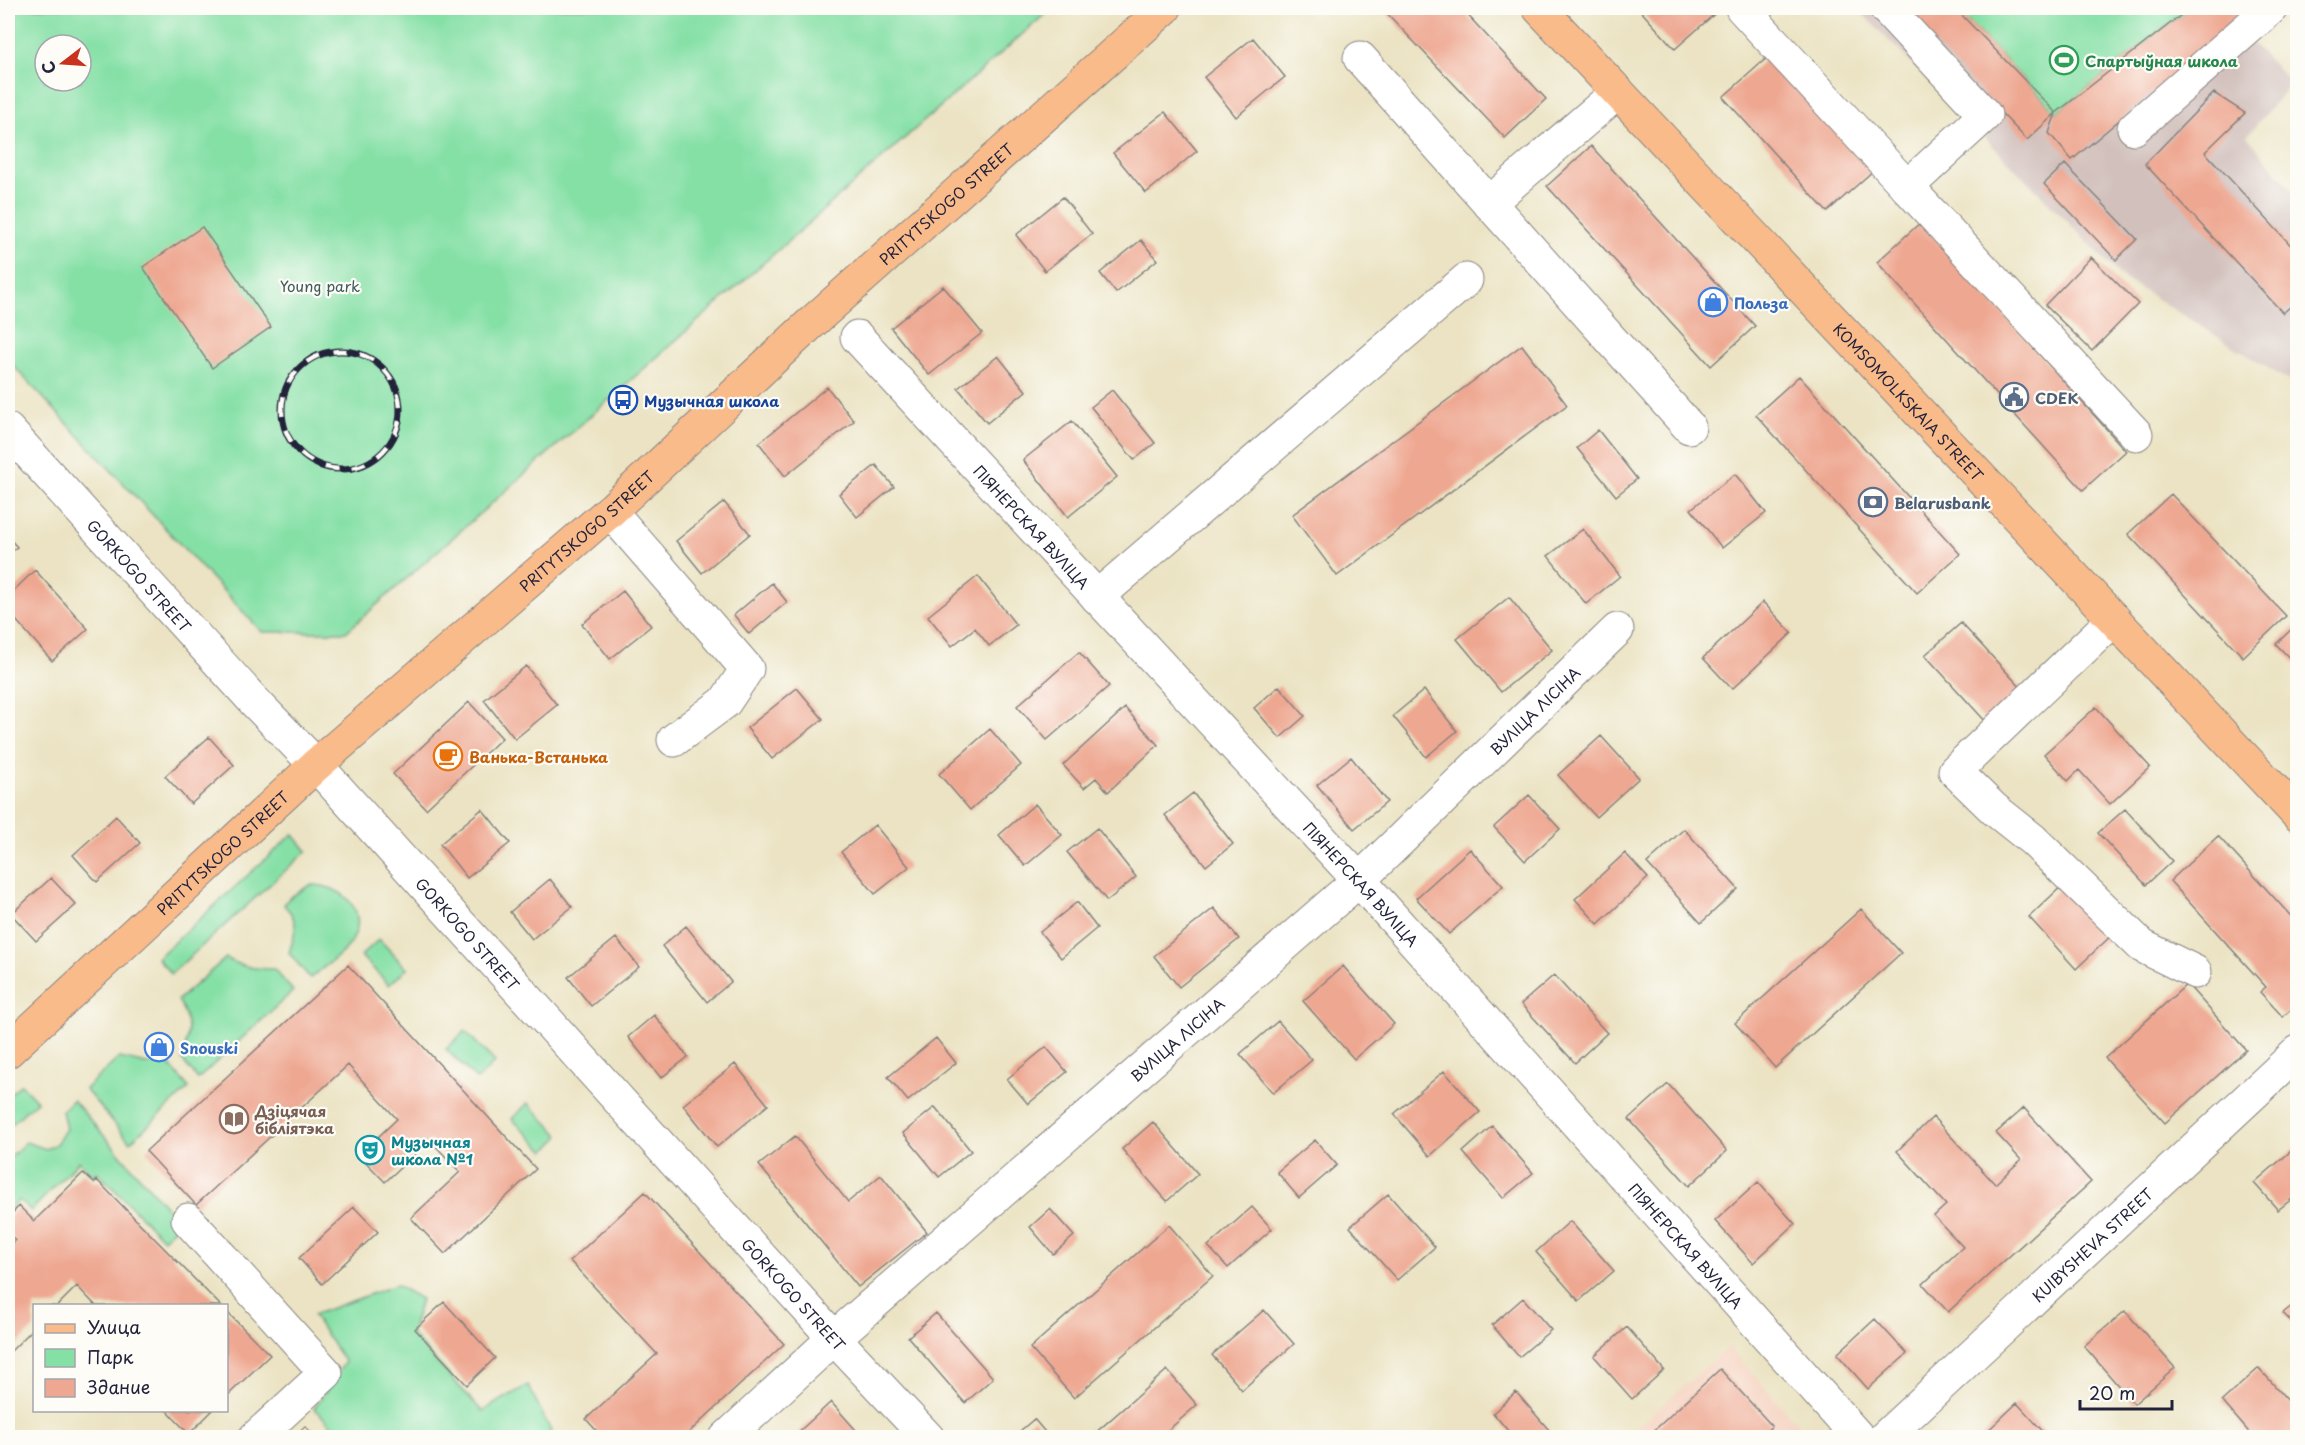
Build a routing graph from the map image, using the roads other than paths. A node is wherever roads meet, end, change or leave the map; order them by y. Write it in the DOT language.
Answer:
graph roads {
  1 [pos="1165,8"];
  2 [pos="1539,8"];
  3 [pos="1742,8"];
  4 [pos="1886,8"];
  5 [pos="2271,8"];
  6 [pos="1360,58"];
  7 [pos="1618,92"];
  8 [pos="2134,128"];
  9 [pos="1907,187"];
  10 [pos="1489,203"];
  11 [pos="1466,280"];
  12 [pos="856,337"];
  13 [pos="1689,428"];
  14 [pos="8,430"];
  15 [pos="2136,434"];
  16 [pos="610,511"];
  17 [pos="1097,597"];
  18 [pos="2114,619"];
  19 [pos="1617,630"];
  20 [pos="674,740"];
  21 [pos="316,765"];
  22 [pos="2298,815"];
  23 [pos="1359,880"];
  24 [pos="2195,972"];
  25 [pos="8,1051"];
  26 [pos="2298,1052"];
  27 [pos="188,1220"];
  28 [pos="834,1338"];
  29 [pos="255,1437"];
  30 [pos="726,1437"];
  31 [pos="928,1437"];
  32 [pos="1859,1437"];
  33 [pos="1884,1437"];
  1 -- 16 [label="main road, PRITYTSKOGO STREET"];
  2 -- 7 [label="main road"];
  3 -- 9 [label="street"];
  4 -- 9 [label="street"];
  5 -- 8 [label="street"];
  6 -- 10 [label="street"];
  7 -- 10 [label="street"];
  7 -- 18 [label="main road, KOMSOMOLKSKAIA STREET"];
  9 -- 15 [label="street"];
  10 -- 13 [label="street"];
  11 -- 17 [label="street"];
  12 -- 17 [label="street, ПІЯНЕРСКАЯ ВУЛІЦА"];
  14 -- 21 [label="street, GORKOGO STREET"];
  16 -- 20 [label="street"];
  16 -- 21 [label="main road, PRITYTSKOGO STREET"];
  17 -- 23 [label="street, ПІЯНЕРСКАЯ ВУЛІЦА"];
  18 -- 22 [label="main road, KOMSOMOLKSKAIA STREET"];
  18 -- 24 [label="street"];
  19 -- 23 [label="street, ВУЛІЦА ЛІСІНА"];
  21 -- 25 [label="main road, PRITYTSKOGO STREET"];
  21 -- 28 [label="street, GORKOGO STREET"];
  23 -- 28 [label="street, ВУЛІЦА ЛІСІНА"];
  23 -- 32 [label="street, ПІЯНЕРСКАЯ ВУЛІЦА"];
  26 -- 33 [label="street, KUIBYSHEVA STREET"];
  27 -- 29 [label="street"];
  28 -- 30 [label="street, ВУЛІЦА ЛІСІНА"];
  28 -- 31 [label="street, GORKOGO STREET"];
}
